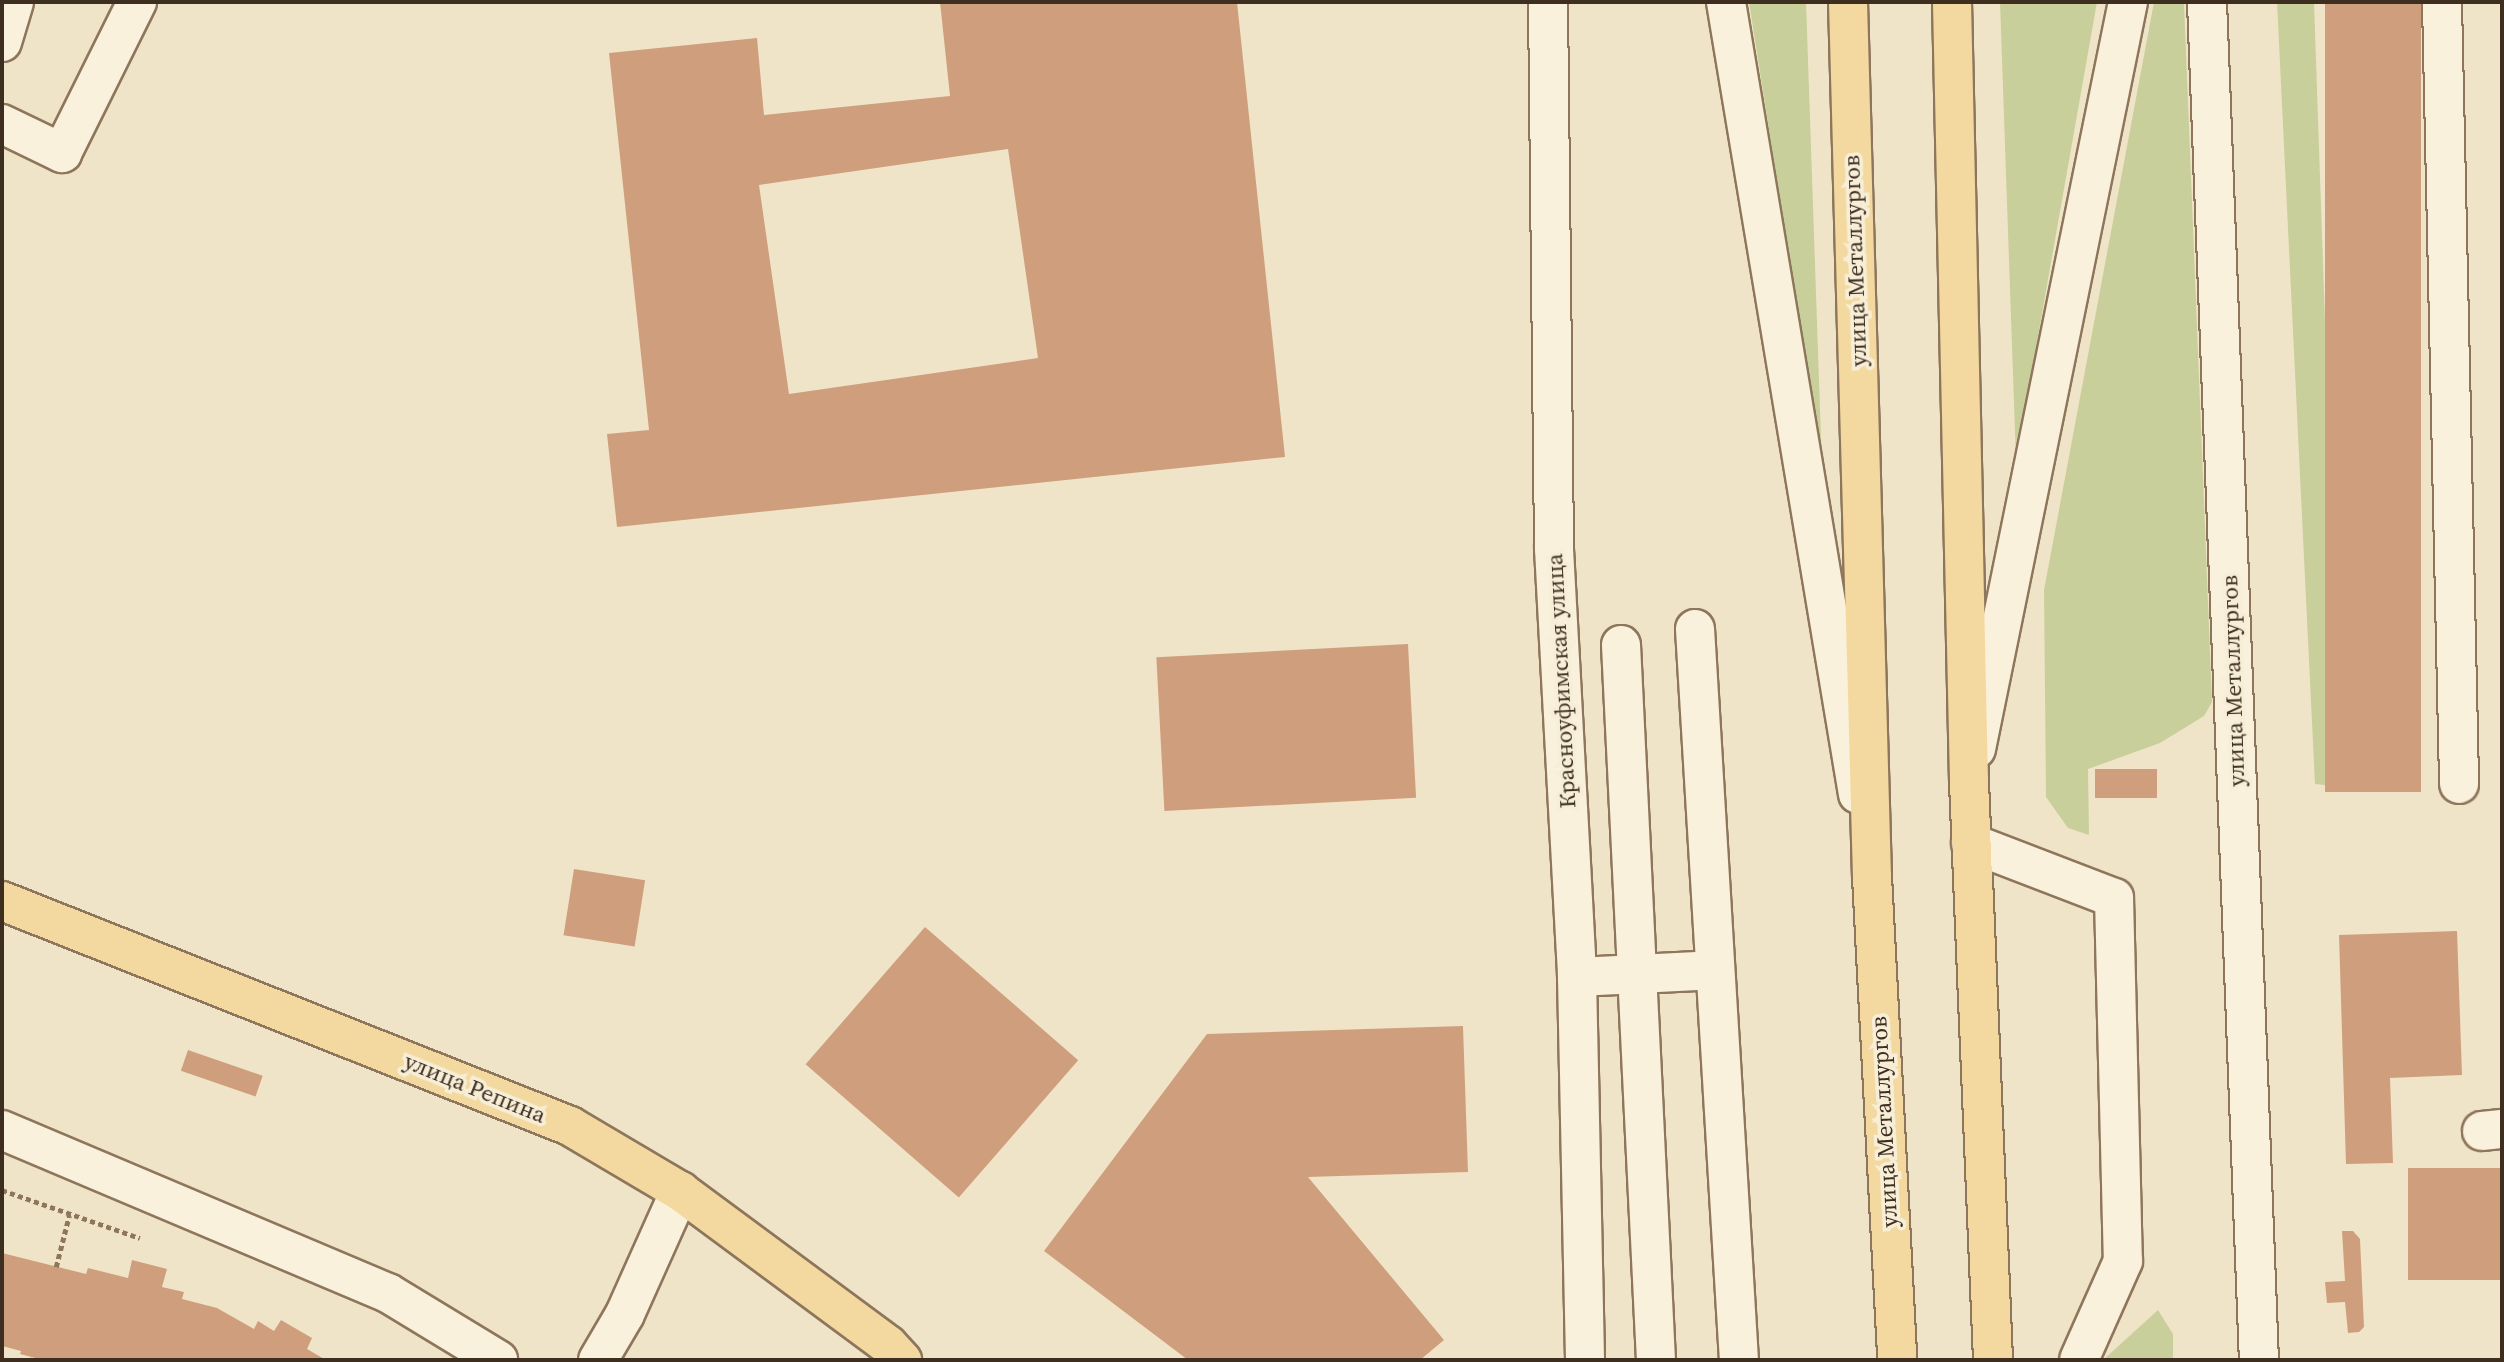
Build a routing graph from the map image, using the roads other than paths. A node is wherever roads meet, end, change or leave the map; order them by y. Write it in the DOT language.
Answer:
graph roads {
  1 [pos="14,2"];
  2 [pos="137,2"];
  3 [pos="1548,2"];
  4 [pos="1726,2"];
  5 [pos="1848,2"];
  6 [pos="1952,2"];
  7 [pos="2128,2"];
  8 [pos="2207,2"];
  9 [pos="2442,2"];
  10 [pos="2,42"];
  11 [pos="2,124"];
  12 [pos="1695,629"];
  13 [pos="1621,645"];
  14 [pos="1969,782"];
  15 [pos="2459,784"];
  16 [pos="1971,843"];
  17 [pos="1872,877"];
  18 [pos="2,901"];
  19 [pos="1713,970"];
  20 [pos="1637,972"];
  21 [pos="1577,977"];
  22 [pos="2,1130"];
  23 [pos="680,1191"];
  24 [pos="498,1360"];
  25 [pos="598,1360"];
  26 [pos="902,1360"];
  27 [pos="1586,1360"];
  28 [pos="1656,1360"];
  29 [pos="1739,1360"];
  30 [pos="1897,1360"];
  31 [pos="1993,1360"];
  32 [pos="2079,1360"];
  33 [pos="2259,1360"];
  1 -- 10 [label="street"];
  2 -- 11 [label="street"];
  3 -- 21 [label="street, Красноуфимская улица"];
  4 -- 17 [label="street"];
  5 -- 17 [label="main road, улица Металлургов"];
  6 -- 14 [label="main road"];
  7 -- 14 [label="street"];
  8 -- 33 [label="street, улица Металлургов"];
  9 -- 15 [label="street"];
  12 -- 19 [label="street"];
  13 -- 20 [label="street"];
  14 -- 16 [label="main road"];
  16 -- 31 [label="main road"];
  16 -- 32 [label="street"];
  17 -- 30 [label="main road, улица Металлургов"];
  18 -- 23 [label="main road, улица Репина"];
  19 -- 20 [label="street"];
  19 -- 29 [label="street"];
  20 -- 21 [label="street"];
  20 -- 28 [label="street"];
  21 -- 27 [label="street, Красноуфимская улица"];
  22 -- 24 [label="street"];
  23 -- 25 [label="street"];
  23 -- 26 [label="main road, улица Репина"];
}
